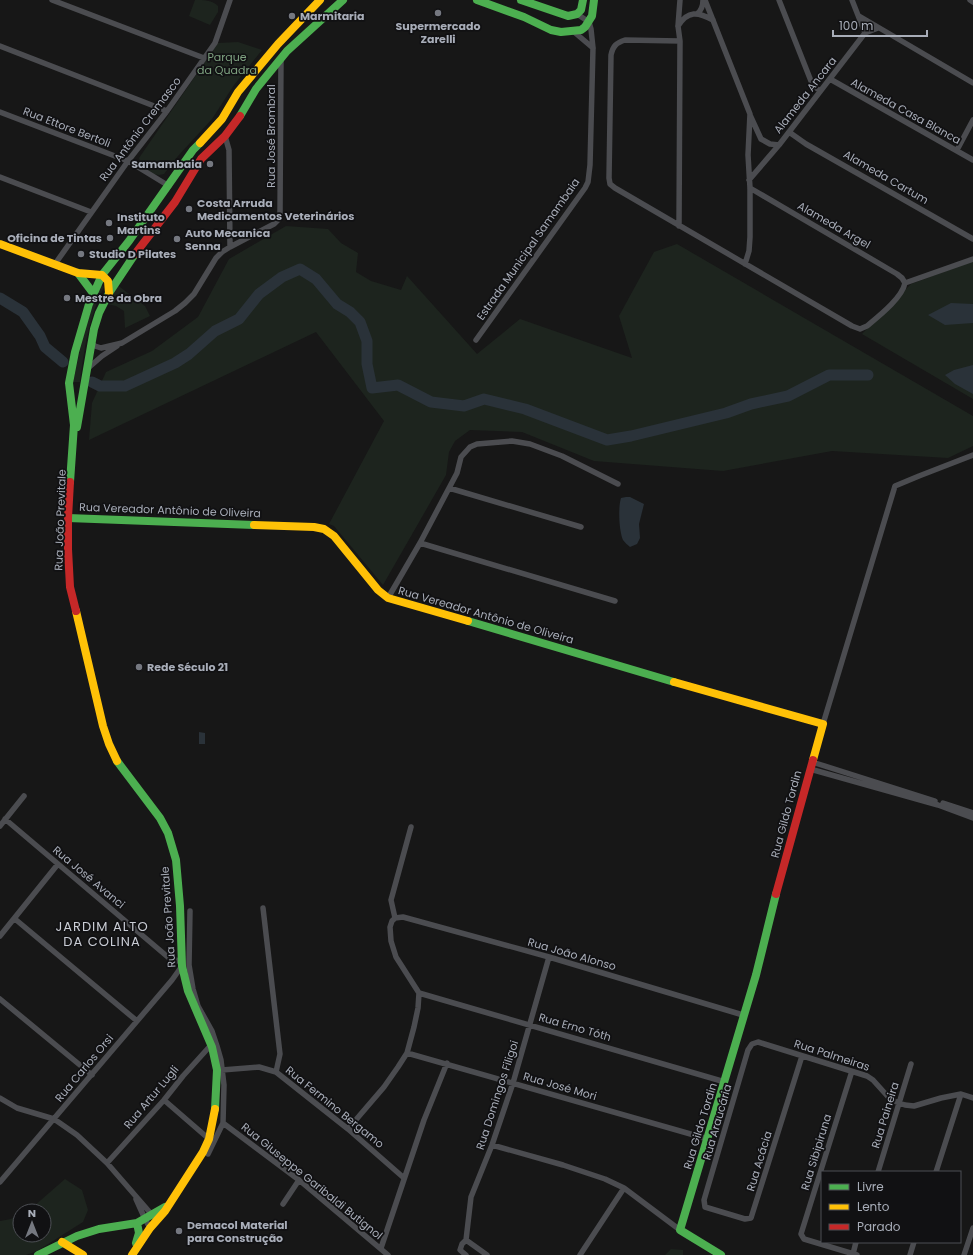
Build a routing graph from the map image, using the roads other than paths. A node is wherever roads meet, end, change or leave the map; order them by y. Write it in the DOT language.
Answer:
graph roads {
  1 [pos="52,0"];
  2 [pos="230,0"];
  3 [pos="320,0"];
  4 [pos="343,0"];
  5 [pos="478,0"];
  6 [pos="521,0"];
  7 [pos="582,0"];
  8 [pos="594,0"];
  9 [pos="704,0"];
  10 [pos="779,0"];
  11 [pos="852,0"];
  12 [pos="970,0"];
  13 [pos="680,1"];
  14 [pos="973,2"];
  15 [pos="577,14"];
  16 [pos="689,14"];
  17 [pos="698,14"];
  18 [pos="859,16"];
  19 [pos="714,20"];
  20 [pos="589,22"];
  21 [pos="678,26"];
  22 [pos="878,28"];
  23 [pos="573,31"];
  24 [pos="865,33"];
  25 [pos="680,40"];
  26 [pos="0,46"];
  27 [pos="593,48"];
  28 [pos="204,58"];
  29 [pos="281,59"];
  30 [pos="830,79"];
  31 [pos="973,83"];
  32 [pos="820,91"];
  33 [pos="167,111"];
  34 [pos="0,112"];
  35 [pos="750,114"];
  36 [pos="973,120"];
  37 [pos="789,132"];
  38 [pos="225,136"];
  39 [pos="779,145"];
  40 [pos="957,150"];
  41 [pos="973,160"];
  42 [pos="128,161"];
  43 [pos="0,177"];
  44 [pos="749,180"];
  45 [pos="168,186"];
  46 [pos="750,188"];
  47 [pos="91,212"];
  48 [pos="679,226"];
  49 [pos="973,239"];
  50 [pos="0,244"];
  51 [pos="230,247"];
  52 [pos="973,260"];
  53 [pos="55,264"];
  54 [pos="745,264"];
  55 [pos="78,273"];
  56 [pos="102,275"];
  57 [pos="905,283"];
  58 [pos="93,293"];
  59 [pos="109,293"];
  60 [pos="476,340"];
  61 [pos="91,343"];
  62 [pos="122,343"];
  63 [pos="87,369"];
  64 [pos="69,382"];
  65 [pos="84,387"];
  66 [pos="74,444"];
  67 [pos="973,455"];
  68 [pos="618,484"];
  69 [pos="450,488"];
  70 [pos="68,518"];
  71 [pos="581,527"];
  72 [pos="420,543"];
  73 [pos="388,598"];
  74 [pos="615,601"];
  75 [pos="823,724"];
  76 [pos="811,765"];
  77 [pos="24,796"];
  78 [pos="973,813"];
  79 [pos="973,818"];
  80 [pos="5,819"];
  81 [pos="0,826"];
  82 [pos="411,827"];
  83 [pos="58,864"];
  84 [pos="263,908"];
  85 [pos="190,912"];
  86 [pos="395,918"];
  87 [pos="15,919"];
  88 [pos="0,936"];
  89 [pos="549,957"];
  90 [pos="182,964"];
  91 [pos="419,993"];
  92 [pos="0,999"];
  93 [pos="743,1016"];
  94 [pos="137,1021"];
  95 [pos="530,1024"];
  96 [pos="211,1045"];
  97 [pos="748,1050"];
  98 [pos="407,1053"];
  99 [pos="802,1056"];
  100 [pos="447,1063"];
  101 [pos="911,1064"];
  102 [pos="222,1070"];
  103 [pos="852,1071"];
  104 [pos="276,1072"];
  105 [pos="92,1075"];
  106 [pos="725,1082"];
  107 [pos="513,1083"];
  108 [pos="961,1094"];
  109 [pos="0,1098"];
  110 [pos="973,1098"];
  111 [pos="164,1100"];
  112 [pos="900,1104"];
  113 [pos="54,1119"];
  114 [pos="223,1122"];
  115 [pos="348,1129"];
  116 [pos="209,1139"];
  117 [pos="708,1139"];
  118 [pos="492,1144"];
  119 [pos="208,1154"];
  120 [pos="107,1163"];
  121 [pos="878,1171"];
  122 [pos="936,1171"];
  123 [pos="404,1178"];
  124 [pos="299,1180"];
  125 [pos="0,1182"];
  126 [pos="624,1188"];
  127 [pos="704,1200"];
  128 [pos="283,1204"];
  129 [pos="151,1218"];
  130 [pos="137,1223"];
  131 [pos="973,1228"];
  132 [pos="680,1230"];
  133 [pos="466,1240"];
  134 [pos="62,1242"];
  135 [pos="856,1243"];
  136 [pos="914,1243"];
  137 [pos="381,1248"];
  138 [pos="855,1254"];
  139 [pos="38,1255"];
  140 [pos="83,1255"];
  141 [pos="128,1255"];
  142 [pos="132,1255"];
  143 [pos="388,1255"];
  144 [pos="466,1255"];
  145 [pos="487,1255"];
  146 [pos="580,1255"];
  147 [pos="721,1255"];
  148 [pos="910,1255"];
  149 [pos="964,1255"];
  1 -- 28 [label="street"];
  2 -- 28 [label="street, Rua Antônio Cremasco"];
  3 -- 45 [label="main road, Rua João Previtale"];
  4 -- 29 [label="main road, Rua João Previtale"];
  5 -- 23 [label="main road"];
  6 -- 15 [label="main road"];
  7 -- 15 [label="main road"];
  8 -- 20 [label="main road"];
  9 -- 17 [label="street"];
  9 -- 19 [label="street"];
  10 -- 32 [label="street"];
  11 -- 18 [label="street"];
  12 -- 14 [label="street"];
  13 -- 16 [label="street"];
  13 -- 21 [label="street"];
  15 -- 20 [label="street"];
  16 -- 17 [label="street"];
  16 -- 21 [label="street"];
  17 -- 19 [label="street"];
  18 -- 22 [label="street"];
  18 -- 24 [label="street"];
  19 -- 35 [label="street"];
  20 -- 23 [label="main road"];
  20 -- 27 [label="street, Estrada Municipal Samambaia"];
  21 -- 25 [label="street"];
  22 -- 24 [label="street"];
  22 -- 31 [label="street"];
  23 -- 27 [label="street"];
  24 -- 30 [label="street, Alameda Ancara"];
  25 -- 48 [label="street"];
  25 -- 48 [label="street"];
  26 -- 33 [label="street"];
  27 -- 60 [label="street, Estrada Municipal Samambaia"];
  28 -- 33 [label="street, Rua Antônio Cremasco"];
  29 -- 38 [label="main road, Rua João Previtale"];
  29 -- 51 [label="street, Rua José Brombral"];
  30 -- 32 [label="street, Alameda Ancara"];
  30 -- 40 [label="street, Alameda Casa Blanca"];
  32 -- 37 [label="street, Alameda Ancara"];
  33 -- 42 [label="street, Rua Antônio Cremasco"];
  34 -- 42 [label="street, Rua Ettore Bertoli"];
  35 -- 39 [label="street"];
  35 -- 44 [label="street"];
  36 -- 40 [label="street"];
  37 -- 39 [label="street, Alameda Ancara"];
  37 -- 49 [label="street, Alameda Cartum"];
  38 -- 51 [label="street"];
  38 -- 59 [label="main road, Rua João Previtale"];
  39 -- 44 [label="street, Alameda Ancara"];
  40 -- 41 [label="street, Alameda Casa Blanca"];
  42 -- 45 [label="street, Rua Ettore Bertoli"];
  42 -- 47 [label="street, Rua Antônio Cremasco"];
  43 -- 47 [label="street"];
  44 -- 46 [label="street"];
  45 -- 56 [label="main road, Rua João Previtale"];
  46 -- 54 [label="street"];
  46 -- 57 [label="street, Alameda Argel"];
  47 -- 53 [label="street, Rua Antônio Cremasco"];
  48 -- 54 [label="street"];
  50 -- 53 [label="main road"];
  51 -- 62 [label="street"];
  52 -- 57 [label="street"];
  53 -- 55 [label="main road"];
  54 -- 57 [label="street"];
  55 -- 56 [label="main road"];
  55 -- 58 [label="main road"];
  56 -- 58 [label="main road, Rua João Previtale"];
  56 -- 59 [label="main road"];
  58 -- 64 [label="main road, Rua João Previtale"];
  59 -- 61 [label="main road, Rua João Previtale"];
  61 -- 62 [label="street"];
  61 -- 63 [label="main road, Rua João Previtale"];
  62 -- 63 [label="street"];
  63 -- 65 [label="main road, Rua João Previtale"];
  64 -- 65 [label="main road"];
  64 -- 66 [label="main road, Rua João Previtale"];
  65 -- 66 [label="main road, Rua João Previtale"];
  66 -- 70 [label="main road, Rua João Previtale"];
  67 -- 75 [label="street, Rua Gildo Tordin"];
  68 -- 69 [label="street"];
  69 -- 71 [label="street"];
  69 -- 72 [label="street"];
  70 -- 73 [label="main road, Rua Vereador Antônio de Oliveira"];
  70 -- 90 [label="main road, Rua João Previtale"];
  72 -- 73 [label="street"];
  72 -- 74 [label="street"];
  73 -- 75 [label="main road, Rua Vereador Antônio de Oliveira"];
  75 -- 76 [label="main road, Rua Gildo Tordin"];
  76 -- 78 [label="street"];
  76 -- 79 [label="street"];
  76 -- 93 [label="main road, Rua Gildo Tordin"];
  77 -- 80 [label="street"];
  80 -- 81 [label="street"];
  80 -- 83 [label="street, Rua José Avanci"];
  82 -- 86 [label="street"];
  83 -- 87 [label="street"];
  83 -- 90 [label="street, Rua José Avanci"];
  84 -- 104 [label="street"];
  85 -- 102 [label="street, Rua João Previtale"];
  86 -- 89 [label="street, Rua João Alonso"];
  86 -- 91 [label="street"];
  87 -- 88 [label="street"];
  87 -- 94 [label="street"];
  89 -- 93 [label="street, Rua João Alonso"];
  89 -- 95 [label="street, Rua Domingos Filigoi"];
  90 -- 94 [label="street, Rua Carlos Orsi"];
  90 -- 96 [label="main road, Rua João Previtale"];
  91 -- 95 [label="street, Rua Erno Tóth"];
  91 -- 98 [label="street"];
  92 -- 105 [label="street"];
  93 -- 106 [label="main road, Rua Gildo Tordin"];
  94 -- 105 [label="street, Rua Carlos Orsi"];
  95 -- 106 [label="street, Rua Erno Tóth"];
  95 -- 107 [label="street, Rua Domingos Filigoi"];
  96 -- 111 [label="street, Rua Artur Lugli"];
  96 -- 116 [label="main road, Rua João Previtale"];
  97 -- 99 [label="street, Rua Palmeiras"];
  97 -- 127 [label="street, Rua Araucária"];
  98 -- 100 [label="street, Rua José Mori"];
  98 -- 115 [label="street"];
  99 -- 103 [label="street, Rua Palmeiras"];
  99 -- 127 [label="street, Rua Acácia"];
  100 -- 107 [label="street, Rua José Mori"];
  100 -- 123 [label="street"];
  101 -- 112 [label="street, Rua Paineira"];
  102 -- 104 [label="street, Rua Fermino Bergamo"];
  102 -- 114 [label="street, Rua João Previtale"];
  103 -- 112 [label="street, Rua Palmeiras"];
  103 -- 138 [label="street, Rua Sibipiruna"];
  104 -- 115 [label="street, Rua Fermino Bergamo"];
  105 -- 113 [label="street, Rua Carlos Orsi"];
  106 -- 117 [label="main road, Rua Gildo Tordin"];
  107 -- 117 [label="street, Rua José Mori"];
  107 -- 118 [label="street, Rua Domingos Filigoi"];
  108 -- 110 [label="street"];
  108 -- 112 [label="street"];
  108 -- 122 [label="street"];
  109 -- 113 [label="street"];
  111 -- 116 [label="street"];
  111 -- 120 [label="street, Rua Artur Lugli"];
  112 -- 121 [label="street, Rua Paineira"];
  113 -- 120 [label="street"];
  113 -- 125 [label="street, Rua Carlos Orsi"];
  114 -- 119 [label="street, Rua João Previtale"];
  114 -- 124 [label="street, Rua Giuseppe Garibaldi Butignol"];
  115 -- 123 [label="street, Rua Fermino Bergamo"];
  116 -- 129 [label="main road, Rua João Previtale"];
  117 -- 132 [label="main road, Rua Gildo Tordin"];
  118 -- 126 [label="street"];
  118 -- 133 [label="street, Rua Domingos Filigoi"];
  120 -- 129 [label="street"];
  123 -- 137 [label="street"];
  124 -- 128 [label="street"];
  124 -- 137 [label="street, Rua Giuseppe Garibaldi Butignol"];
  126 -- 132 [label="street"];
  126 -- 146 [label="street"];
  129 -- 130 [label="main road, Rua João Previtale"];
  129 -- 142 [label="main road, Rua João Previtale"];
  130 -- 134 [label="main road, Rua João Previtale"];
  130 -- 141 [label="main road"];
  131 -- 149 [label="street"];
  132 -- 147 [label="main road"];
  133 -- 144 [label="street, Rua Domingos Filigoi"];
  133 -- 145 [label="street"];
  134 -- 139 [label="main road, Rua João Previtale"];
  134 -- 140 [label="main road"];
  135 -- 138 [label="street"];
  136 -- 148 [label="street"];
  137 -- 143 [label="street, Rua Giuseppe Garibaldi Butignol"];
}
